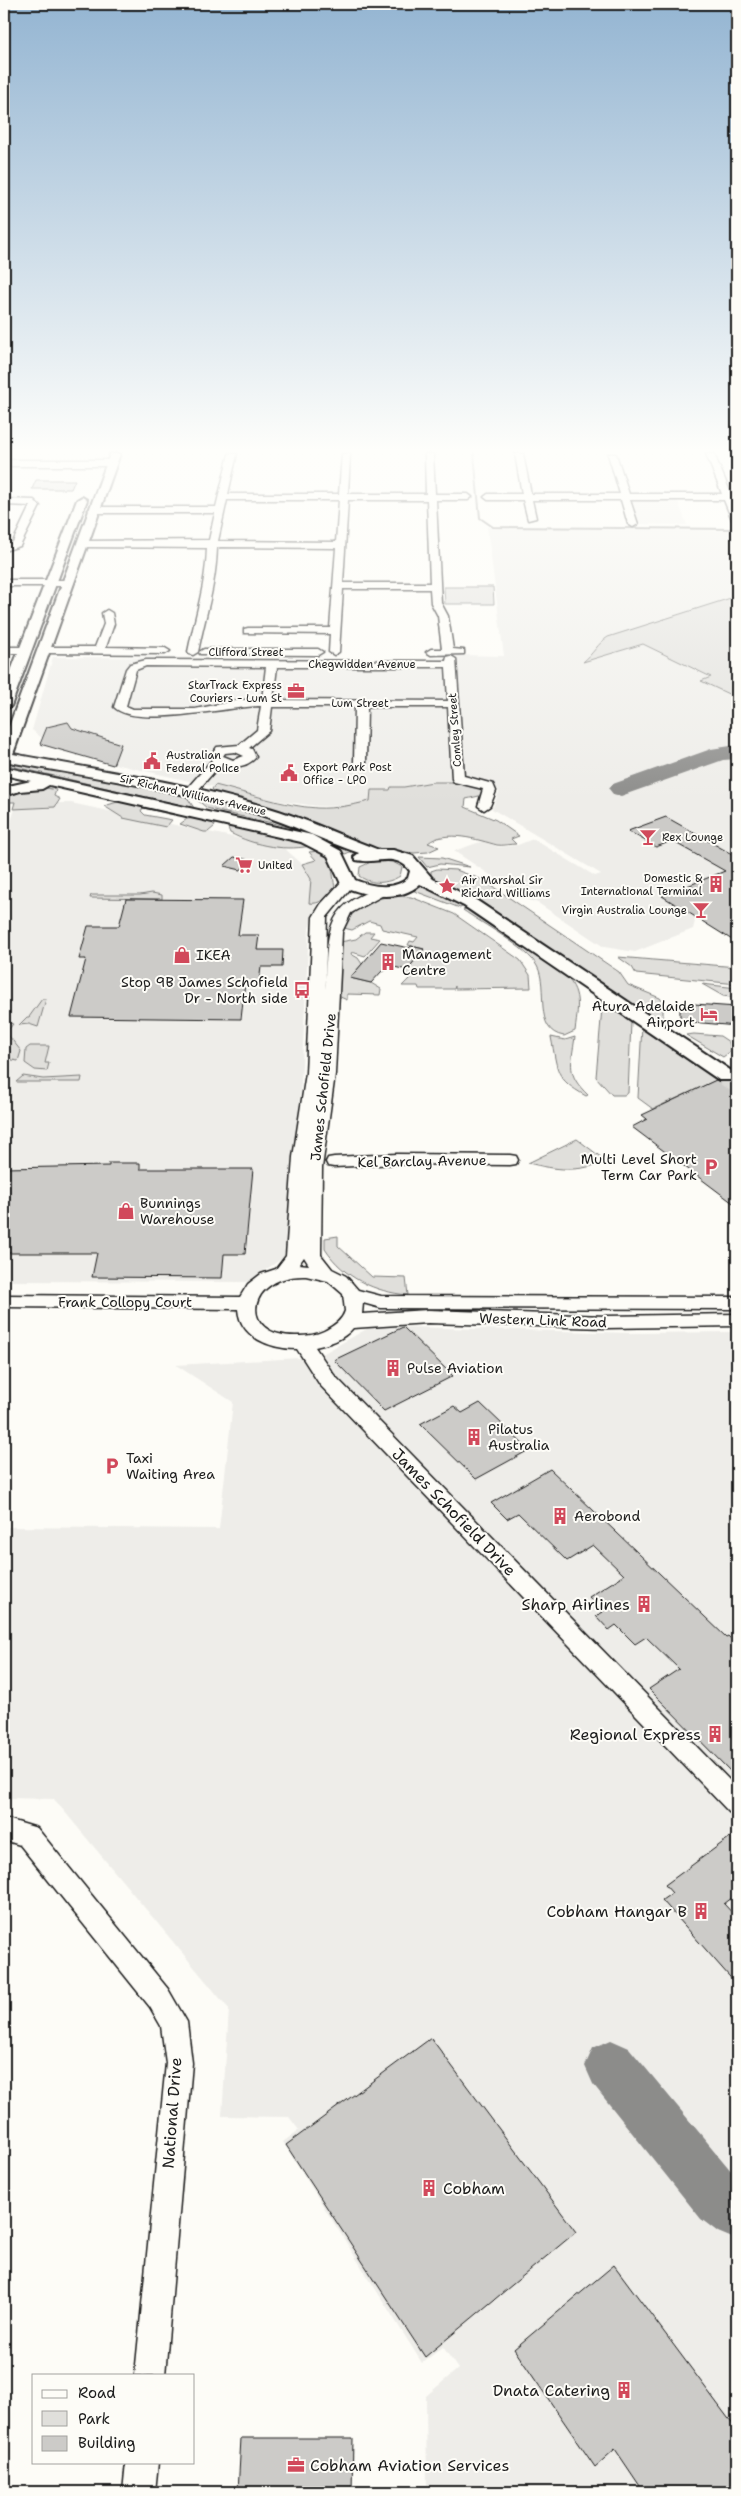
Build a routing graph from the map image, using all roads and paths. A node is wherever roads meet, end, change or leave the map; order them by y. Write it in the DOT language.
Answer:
graph roads {
  1 [pos="55,570"];
  2 [pos="73,570"];
  3 [pos="211,570"];
  4 [pos="339,570"];
  5 [pos="435,570"];
  6 [pos="4,583"];
  7 [pos="50,583"];
  8 [pos="69,583"];
  9 [pos="338,586"];
  10 [pos="436,586"];
  11 [pos="107,613"];
  12 [pos="248,630"];
  13 [pos="335,631"];
  14 [pos="4,650"];
  15 [pos="25,650"];
  16 [pos="44,650"];
  17 [pos="100,651"];
  18 [pos="193,652"];
  19 [pos="419,652"];
  20 [pos="452,657"];
  21 [pos="272,665"];
  22 [pos="267,703"];
  23 [pos="362,704"];
  24 [pos="453,704"];
  25 [pos="4,706"];
  26 [pos="20,716"];
  27 [pos="241,749"];
  28 [pos="218,760"];
  29 [pos="4,761"];
  30 [pos="360,762"];
  31 [pos="232,763"];
  32 [pos="96,773"];
  33 [pos="69,786"];
  34 [pos="196,791"];
  35 [pos="4,792"];
  36 [pos="484,806"];
  37 [pos="275,829"];
  38 [pos="377,854"];
  39 [pos="418,871"];
  40 [pos="346,877"];
  41 [pos="382,892"];
  42 [pos="726,1076"];
  43 [pos="510,1160"];
  44 [pos="315,1162"];
  45 [pos="282,1273"];
  46 [pos="325,1274"];
  47 [pos="352,1294"];
  48 [pos="4,1301"];
  49 [pos="247,1303"];
  50 [pos="737,1303"];
  51 [pos="737,1320"];
  52 [pos="349,1322"];
  53 [pos="303,1344"];
  54 [pos="737,1804"];
  55 [pos="4,1829"];
  56 [pos="150,2374"];
  57 [pos="142,2464"];
  58 [pos="140,2492"];
  1 -- 7 [label="main road"];
  2 -- 8 [label="main road"];
  3 -- 18 [label="street"];
  4 -- 9 [label="street"];
  5 -- 10 [label="street, Comley Street"];
  6 -- 7 [label="street"];
  7 -- 8 [label="street"];
  7 -- 15 [label="main road"];
  8 -- 16 [label="main road"];
  9 -- 10 [label="street"];
  9 -- 13 [label="street"];
  10 -- 20 [label="street, Comley Street"];
  11 -- 17 [label="street"];
  12 -- 13 [label="street"];
  13 -- 18 [label="street, Clifford Street"];
  14 -- 15 [label="street"];
  15 -- 25 [label="main road"];
  16 -- 17 [label="street, Clifford Street"];
  16 -- 26 [label="main road"];
  17 -- 18 [label="street, Clifford Street"];
  19 -- 20 [label="street"];
  20 -- 21 [label="street, Chegwidden Avenue"];
  20 -- 24 [label="street, Comley Street"];
  21 -- 22 [label="street"];
  21 -- 22 [label="street, Chegwidden Avenue"];
  22 -- 23 [label="street, Lum Street"];
  22 -- 27 [label="street"];
  23 -- 24 [label="street, Lum Street"];
  23 -- 30 [label="street"];
  24 -- 36 [label="street, Comley Street"];
  26 -- 29 [label="main road"];
  26 -- 32 [label="main road"];
  27 -- 28 [label="street"];
  27 -- 31 [label="street"];
  28 -- 31 [label="street"];
  28 -- 34 [label="street"];
  29 -- 32 [label="main road, Sir Richard Williams Avenue"];
  29 -- 33 [label="main road, Sir Richard Williams Avenue"];
  31 -- 34 [label="street"];
  32 -- 34 [label="main road, Sir Richard Williams Avenue"];
  33 -- 35 [label="main road"];
  33 -- 37 [label="main road, Sir Richard Williams Avenue"];
  34 -- 37 [label="main road"];
  34 -- 38 [label="main road, Sir Richard Williams Avenue"];
  37 -- 40 [label="main road, Sir Richard Williams Avenue"];
  38 -- 39 [label="main road"];
  38 -- 40 [label="main road"];
  39 -- 41 [label="main road"];
  39 -- 42 [label="main road"];
  40 -- 41 [label="main road"];
  40 -- 45 [label="street, James Schofield Drive"];
  41 -- 44 [label="street, James Schofield Drive"];
  43 -- 44 [label="street, Kel Barclay Avenue"];
  44 -- 46 [label="street, James Schofield Drive"];
  45 -- 46 [label="street"];
  45 -- 49 [label="street"];
  46 -- 47 [label="street"];
  47 -- 50 [label="street, Western Link Road"];
  47 -- 52 [label="street"];
  48 -- 49 [label="street, Frank Collopy Court"];
  49 -- 53 [label="street"];
  51 -- 52 [label="street, Western Link Road"];
  52 -- 53 [label="street"];
  53 -- 54 [label="street, James Schofield Drive"];
  55 -- 56 [label="street, National Drive"];
  57 -- 58 [label="street"];
}
